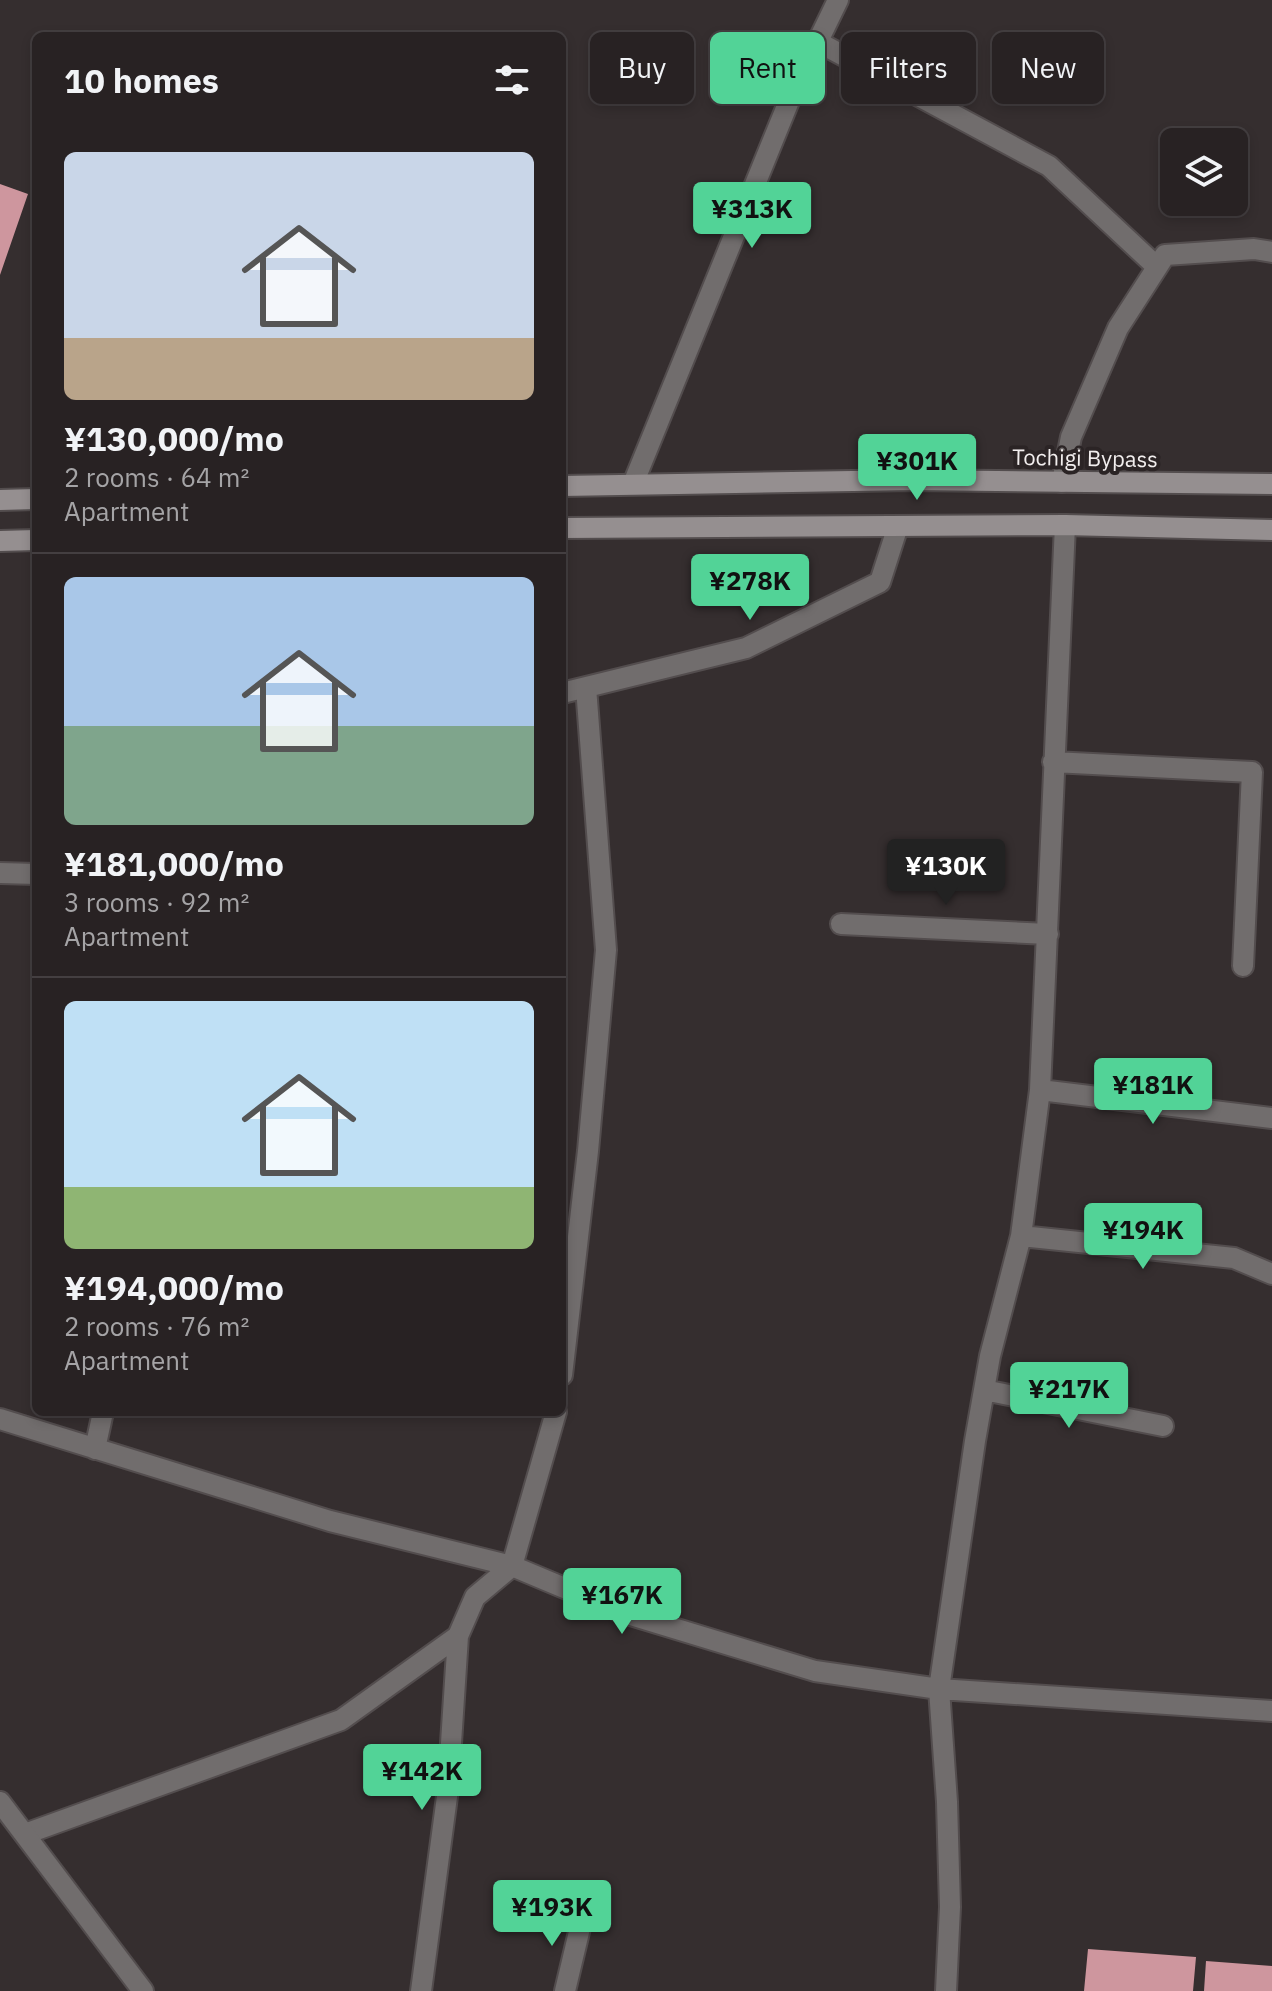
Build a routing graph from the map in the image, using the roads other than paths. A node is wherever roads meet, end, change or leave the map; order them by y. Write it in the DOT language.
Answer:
graph roads {
  1 [pos="838,0"];
  2 [pos="823,32"];
  3 [pos="825,46"];
  4 [pos="788,104"];
  5 [pos="1272,252"];
  6 [pos="1157,267"];
  7 [pos="1062,482"];
  8 [pos="633,484"];
  9 [pos="1272,484"];
  10 [pos="566,486"];
  11 [pos="32,499"];
  12 [pos="0,500"];
  13 [pos="1065,525"];
  14 [pos="898,526"];
  15 [pos="566,528"];
  16 [pos="1272,530"];
  17 [pos="32,540"];
  18 [pos="0,541"];
  19 [pos="586,687"];
  20 [pos="566,692"];
  21 [pos="1053,762"];
  22 [pos="0,873"];
  23 [pos="32,874"];
  24 [pos="841,924"];
  25 [pos="1048,934"];
  26 [pos="1243,966"];
  27 [pos="1040,1090"];
  28 [pos="1272,1118"];
  29 [pos="1021,1236"];
  30 [pos="1272,1274"];
  31 [pos="566,1341"];
  32 [pos="984,1390"];
  33 [pos="102,1416"];
  34 [pos="555,1416"];
  35 [pos="0,1419"];
  36 [pos="1163,1426"];
  37 [pos="95,1449"];
  38 [pos="512,1566"];
  39 [pos="458,1636"];
  40 [pos="939,1689"];
  41 [pos="1272,1711"];
  42 [pos="0,1802"];
  43 [pos="25,1834"];
  44 [pos="583,1915"];
  45 [pos="143,1991"];
  46 [pos="421,1991"];
  47 [pos="565,1991"];
  48 [pos="946,1991"];
  1 -- 2 [label="street"];
  3 -- 6 [label="street"];
  4 -- 8 [label="street"];
  5 -- 6 [label="street"];
  6 -- 7 [label="street"];
  7 -- 8 [label="main road, Tochigi Bypass"];
  7 -- 9 [label="main road, Tochigi Bypass"];
  8 -- 10 [label="main road, Tochigi Bypass"];
  11 -- 12 [label="main road"];
  13 -- 14 [label="main road"];
  13 -- 16 [label="main road"];
  13 -- 21 [label="street"];
  14 -- 15 [label="main road"];
  14 -- 19 [label="street"];
  17 -- 18 [label="main road"];
  19 -- 20 [label="street"];
  19 -- 31 [label="street"];
  21 -- 25 [label="street"];
  21 -- 26 [label="street"];
  22 -- 23 [label="street"];
  24 -- 25 [label="street"];
  25 -- 27 [label="street"];
  27 -- 28 [label="street"];
  27 -- 29 [label="street"];
  29 -- 30 [label="street"];
  29 -- 32 [label="street"];
  32 -- 36 [label="street"];
  32 -- 40 [label="street"];
  33 -- 37 [label="street"];
  34 -- 38 [label="street"];
  35 -- 37 [label="street"];
  37 -- 38 [label="street"];
  38 -- 39 [label="street"];
  38 -- 40 [label="street"];
  39 -- 43 [label="street"];
  39 -- 46 [label="street"];
  40 -- 41 [label="street"];
  40 -- 48 [label="street"];
  42 -- 43 [label="street"];
  43 -- 45 [label="street"];
  44 -- 47 [label="street"];
}
